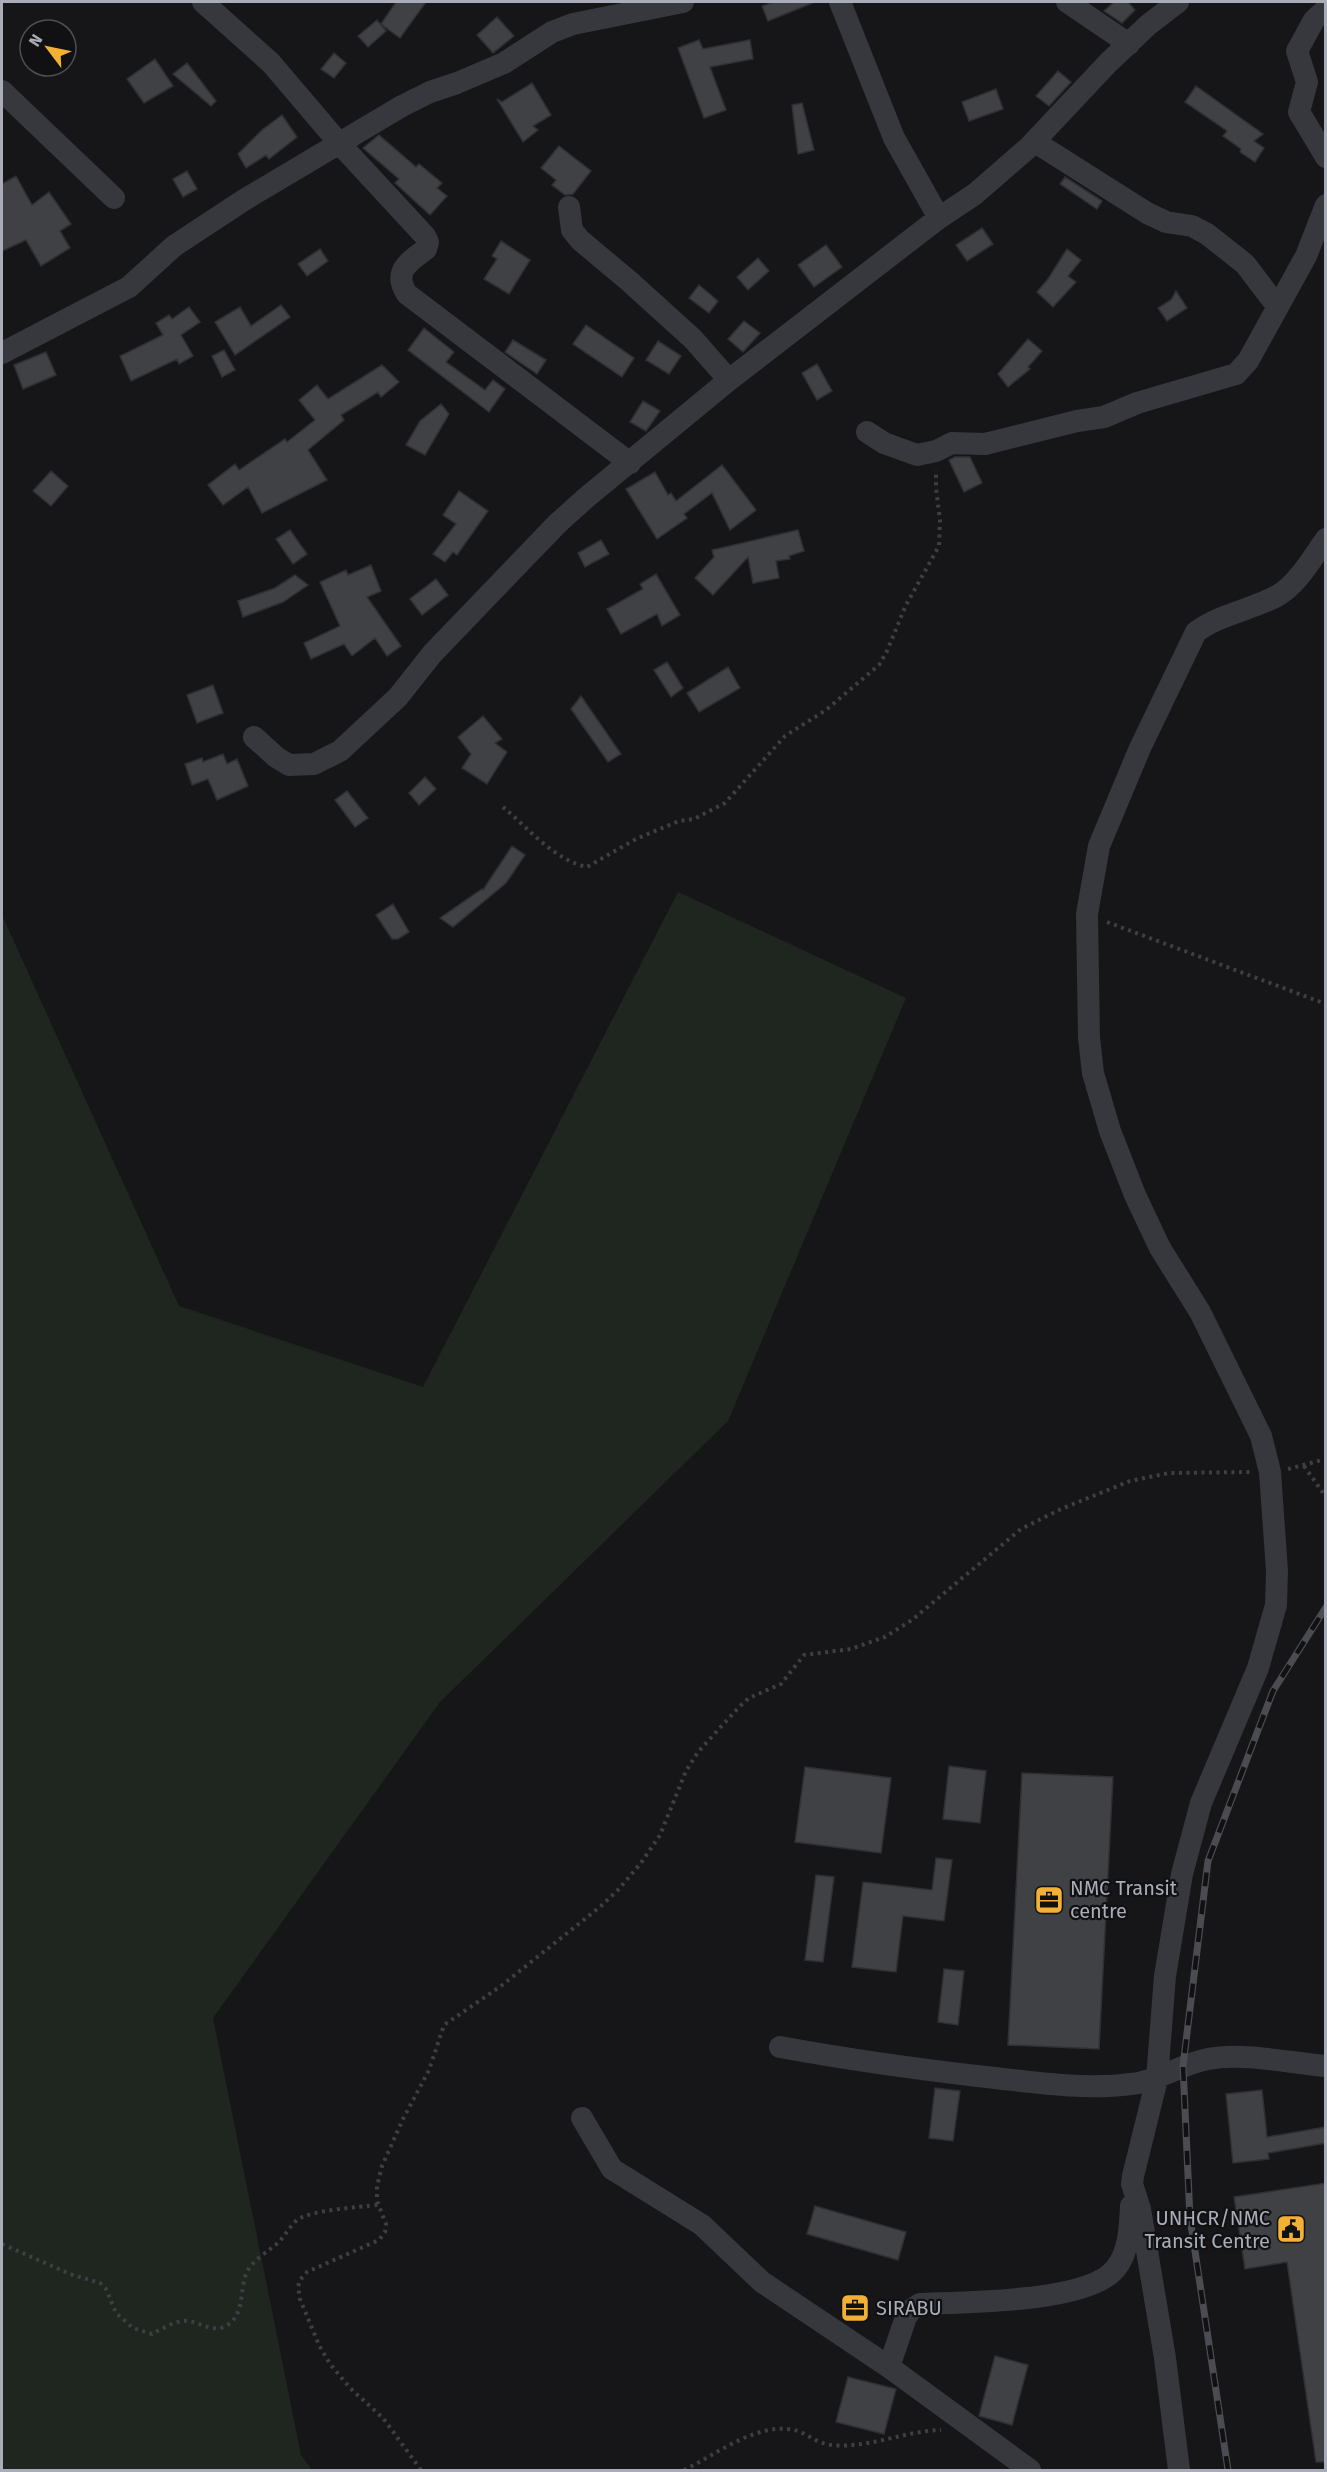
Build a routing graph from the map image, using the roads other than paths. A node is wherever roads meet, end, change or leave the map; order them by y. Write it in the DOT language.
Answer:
graph roads {
  1 [pos="203,2"];
  2 [pos="683,2"];
  3 [pos="840,2"];
  4 [pos="1067,2"];
  5 [pos="1178,2"];
  6 [pos="1326,9"];
  7 [pos="1129,44"];
  8 [pos="2,91"];
  9 [pos="1035,142"];
  10 [pos="339,143"];
  11 [pos="1326,157"];
  12 [pos="1326,184"];
  13 [pos="114,198"];
  14 [pos="569,207"];
  15 [pos="1323,210"];
  16 [pos="939,218"];
  17 [pos="1278,306"];
  18 [pos="2,353"];
  19 [pos="729,380"];
  20 [pos="867,432"];
  21 [pos="630,463"];
  22 [pos="1326,539"];
  23 [pos="254,737"];
  24 [pos="780,2047"];
  25 [pos="1326,2066"];
  26 [pos="1157,2079"];
  27 [pos="582,2118"];
  28 [pos="1132,2184"];
  29 [pos="889,2367"];
  30 [pos="1030,2470"];
  31 [pos="1179,2470"];
  1 -- 10 [label="street"];
  2 -- 10 [label="street"];
  3 -- 16 [label="street"];
  4 -- 7 [label="street"];
  5 -- 7 [label="street"];
  6 -- 11 [label="street"];
  7 -- 9 [label="street"];
  8 -- 13 [label="street"];
  9 -- 16 [label="street"];
  9 -- 17 [label="street"];
  10 -- 18 [label="street"];
  10 -- 21 [label="street"];
  12 -- 15 [label="street"];
  14 -- 19 [label="street"];
  15 -- 17 [label="street"];
  16 -- 19 [label="street"];
  17 -- 20 [label="street"];
  19 -- 21 [label="street"];
  21 -- 23 [label="street"];
  22 -- 26 [label="street"];
  24 -- 26 [label="street"];
  25 -- 26 [label="street"];
  26 -- 28 [label="street"];
  27 -- 29 [label="street"];
  28 -- 29 [label="street"];
  28 -- 31 [label="street"];
  29 -- 30 [label="street"];
}
